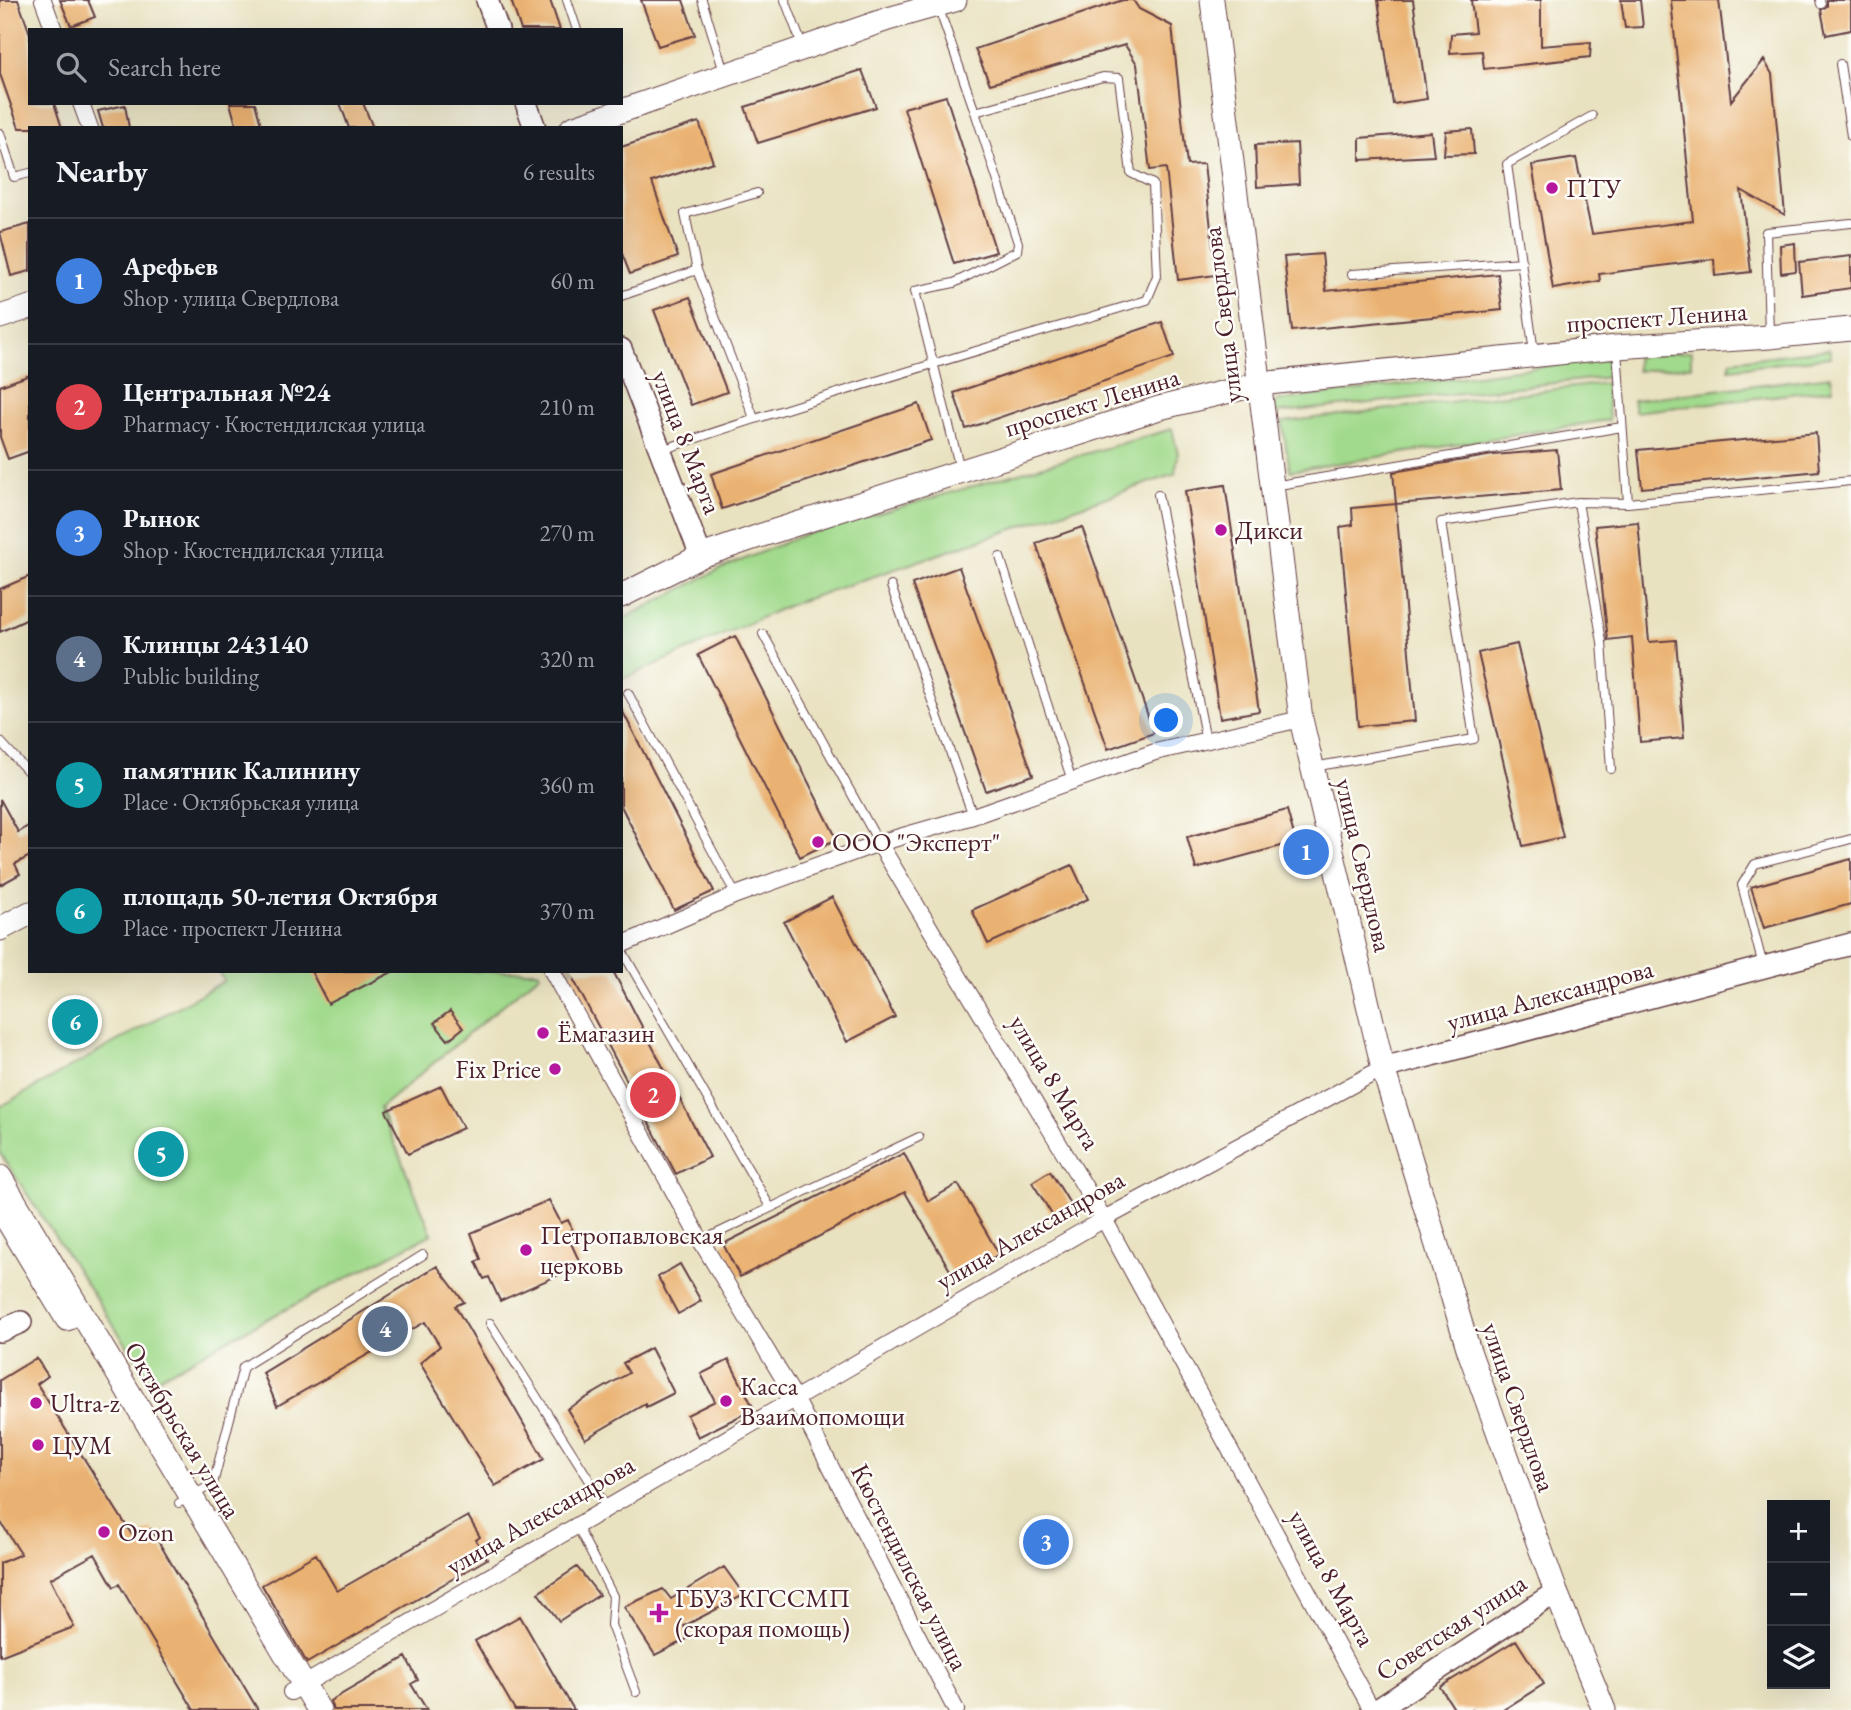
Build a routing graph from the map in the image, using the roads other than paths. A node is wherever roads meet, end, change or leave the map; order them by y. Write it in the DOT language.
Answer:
graph roads {
  1 [pos="43,0"];
  2 [pos="487,0"];
  3 [pos="567,0"];
  4 [pos="702,0"];
  5 [pos="785,0"];
  6 [pos="1212,0"];
  7 [pos="947,3"];
  8 [pos="53,28"];
  9 [pos="497,28"];
  10 [pos="577,28"];
  11 [pos="803,48"];
  12 [pos="1840,64"];
  13 [pos="725,75"];
  14 [pos="623,104"];
  15 [pos="82,105"];
  16 [pos="527,105"];
  17 [pos="605,109"];
  18 [pos="975,112"];
  19 [pos="1592,116"];
  20 [pos="89,126"];
  21 [pos="534,126"];
  22 [pos="575,126"];
  23 [pos="0,133"];
  24 [pos="1851,136"];
  25 [pos="28,174"];
  26 [pos="757,193"];
  27 [pos="1851,223"];
  28 [pos="1522,262"];
  29 [pos="697,270"];
  30 [pos="1352,274"];
  31 [pos="623,295"];
  32 [pos="28,308"];
  33 [pos="0,317"];
  34 [pos="1851,329"];
  35 [pos="1769,337"];
  36 [pos="1617,347"];
  37 [pos="623,354"];
  38 [pos="1535,355"];
  39 [pos="933,365"];
  40 [pos="1259,384"];
  41 [pos="754,418"];
  42 [pos="1622,427"];
  43 [pos="660,450"];
  44 [pos="960,472"];
  45 [pos="1851,481"];
  46 [pos="1272,486"];
  47 [pos="1158,495"];
  48 [pos="1578,502"];
  49 [pos="1628,503"];
  50 [pos="701,555"];
  51 [pos="1000,557"];
  52 [pos="891,586"];
  53 [pos="623,595"];
  54 [pos="762,634"];
  55 [pos="628,693"];
  56 [pos="1301,719"];
  57 [pos="0,741"];
  58 [pos="1206,741"];
  59 [pos="1313,767"];
  60 [pos="1611,769"];
  61 [pos="28,772"];
  62 [pos="1072,781"];
  63 [pos="973,816"];
  64 [pos="1851,839"];
  65 [pos="879,843"];
  66 [pos="736,895"];
  67 [pos="28,914"];
  68 [pos="0,929"];
  69 [pos="1851,944"];
  70 [pos="623,946"];
  71 [pos="623,951"];
  72 [pos="1763,969"];
  73 [pos="553,973"];
  74 [pos="1383,1068"];
  75 [pos="919,1136"];
  76 [pos="0,1177"];
  77 [pos="0,1208"];
  78 [pos="770,1208"];
  79 [pos="1104,1219"];
  80 [pos="701,1241"];
  81 [pos="424,1255"];
  82 [pos="21,1322"];
  83 [pos="490,1323"];
  84 [pos="0,1331"];
  85 [pos="795,1398"];
  86 [pos="184,1500"];
  87 [pos="607,1508"];
  88 [pos="577,1526"];
  89 [pos="1556,1592"];
  90 [pos="636,1692"];
  91 [pos="299,1695"];
  92 [pos="319,1710"];
  93 [pos="956,1710"];
  94 [pos="1374,1710"];
  95 [pos="1604,1710"];
  1 -- 8 [label="street"];
  2 -- 9 [label="street"];
  3 -- 10 [label="lane"];
  4 -- 13 [label="lane"];
  5 -- 11 [label="lane"];
  6 -- 40 [label="main road, улица Свердлова"];
  7 -- 11 [label="main road"];
  7 -- 18 [label="lane"];
  11 -- 13 [label="main road"];
  12 -- 24 [label="lane"];
  13 -- 14 [label="main road"];
  15 -- 20 [label="street"];
  16 -- 21 [label="street"];
  17 -- 22 [label="main road"];
  18 -- 39 [label="lane"];
  18 -- 39 [label="lane"];
  19 -- 28 [label="lane"];
  23 -- 25 [label="lane"];
  26 -- 29 [label="lane"];
  27 -- 35 [label="lane"];
  28 -- 30 [label="lane"];
  28 -- 38 [label="lane"];
  29 -- 31 [label="lane"];
  29 -- 41 [label="lane"];
  32 -- 33 [label="main road"];
  34 -- 35 [label="main road, проспект Ленина"];
  35 -- 36 [label="main road, проспект Ленина"];
  36 -- 38 [label="main road, проспект Ленина"];
  36 -- 42 [label="lane"];
  37 -- 43 [label="street, улица 8 Марта"];
  38 -- 40 [label="main road, проспект Ленина"];
  39 -- 41 [label="lane"];
  39 -- 44 [label="lane"];
  40 -- 44 [label="main road, проспект Ленина"];
  40 -- 46 [label="main road, улица Свердлова"];
  41 -- 43 [label="lane"];
  42 -- 46 [label="lane"];
  42 -- 49 [label="lane"];
  43 -- 50 [label="street, улица 8 Марта"];
  44 -- 50 [label="main road, проспект Ленина"];
  45 -- 49 [label="lane"];
  46 -- 56 [label="main road, улица Свердлова"];
  47 -- 58 [label="lane"];
  48 -- 49 [label="lane"];
  48 -- 59 [label="lane"];
  48 -- 60 [label="lane"];
  50 -- 53 [label="main road, проспект Ленина"];
  51 -- 62 [label="lane"];
  52 -- 63 [label="lane"];
  54 -- 65 [label="lane, улица 8 Марта"];
  55 -- 66 [label="lane"];
  56 -- 58 [label="street"];
  56 -- 59 [label="main road, улица Свердлова"];
  57 -- 61 [label="lane"];
  58 -- 62 [label="street"];
  59 -- 74 [label="main road, улица Свердлова"];
  62 -- 63 [label="street"];
  63 -- 65 [label="street"];
  64 -- 72 [label="lane"];
  65 -- 66 [label="street"];
  65 -- 79 [label="street, улица 8 Марта"];
  66 -- 70 [label="street"];
  67 -- 68 [label="main road"];
  69 -- 72 [label="street, улица Александрова"];
  71 -- 78 [label="lane"];
  72 -- 74 [label="street, улица Александрова"];
  73 -- 80 [label="street, Кюстендилская улица"];
  74 -- 79 [label="street, улица Александрова"];
  74 -- 89 [label="main road, улица Свердлова"];
  75 -- 78 [label="lane"];
  76 -- 86 [label="main road, Октябрьская улица"];
  77 -- 86 [label="main road, Октябрьская улица"];
  78 -- 80 [label="lane"];
  79 -- 85 [label="street, улица Александрова"];
  79 -- 94 [label="street, улица 8 Марта"];
  80 -- 85 [label="street, Кюстендилская улица"];
  81 -- 86 [label="lane"];
  82 -- 84 [label="street"];
  83 -- 87 [label="lane"];
  85 -- 87 [label="street, улица Александрова"];
  85 -- 93 [label="street, Кюстендилская улица"];
  86 -- 91 [label="main road, Октябрьская улица"];
  87 -- 88 [label="street, улица Александрова"];
  88 -- 90 [label="lane"];
  88 -- 91 [label="street, улица Александрова"];
  89 -- 94 [label="street, Советская улица"];
  89 -- 95 [label="main road, улица Свердлова"];
  91 -- 92 [label="main road, Октябрьская улица"];
}
